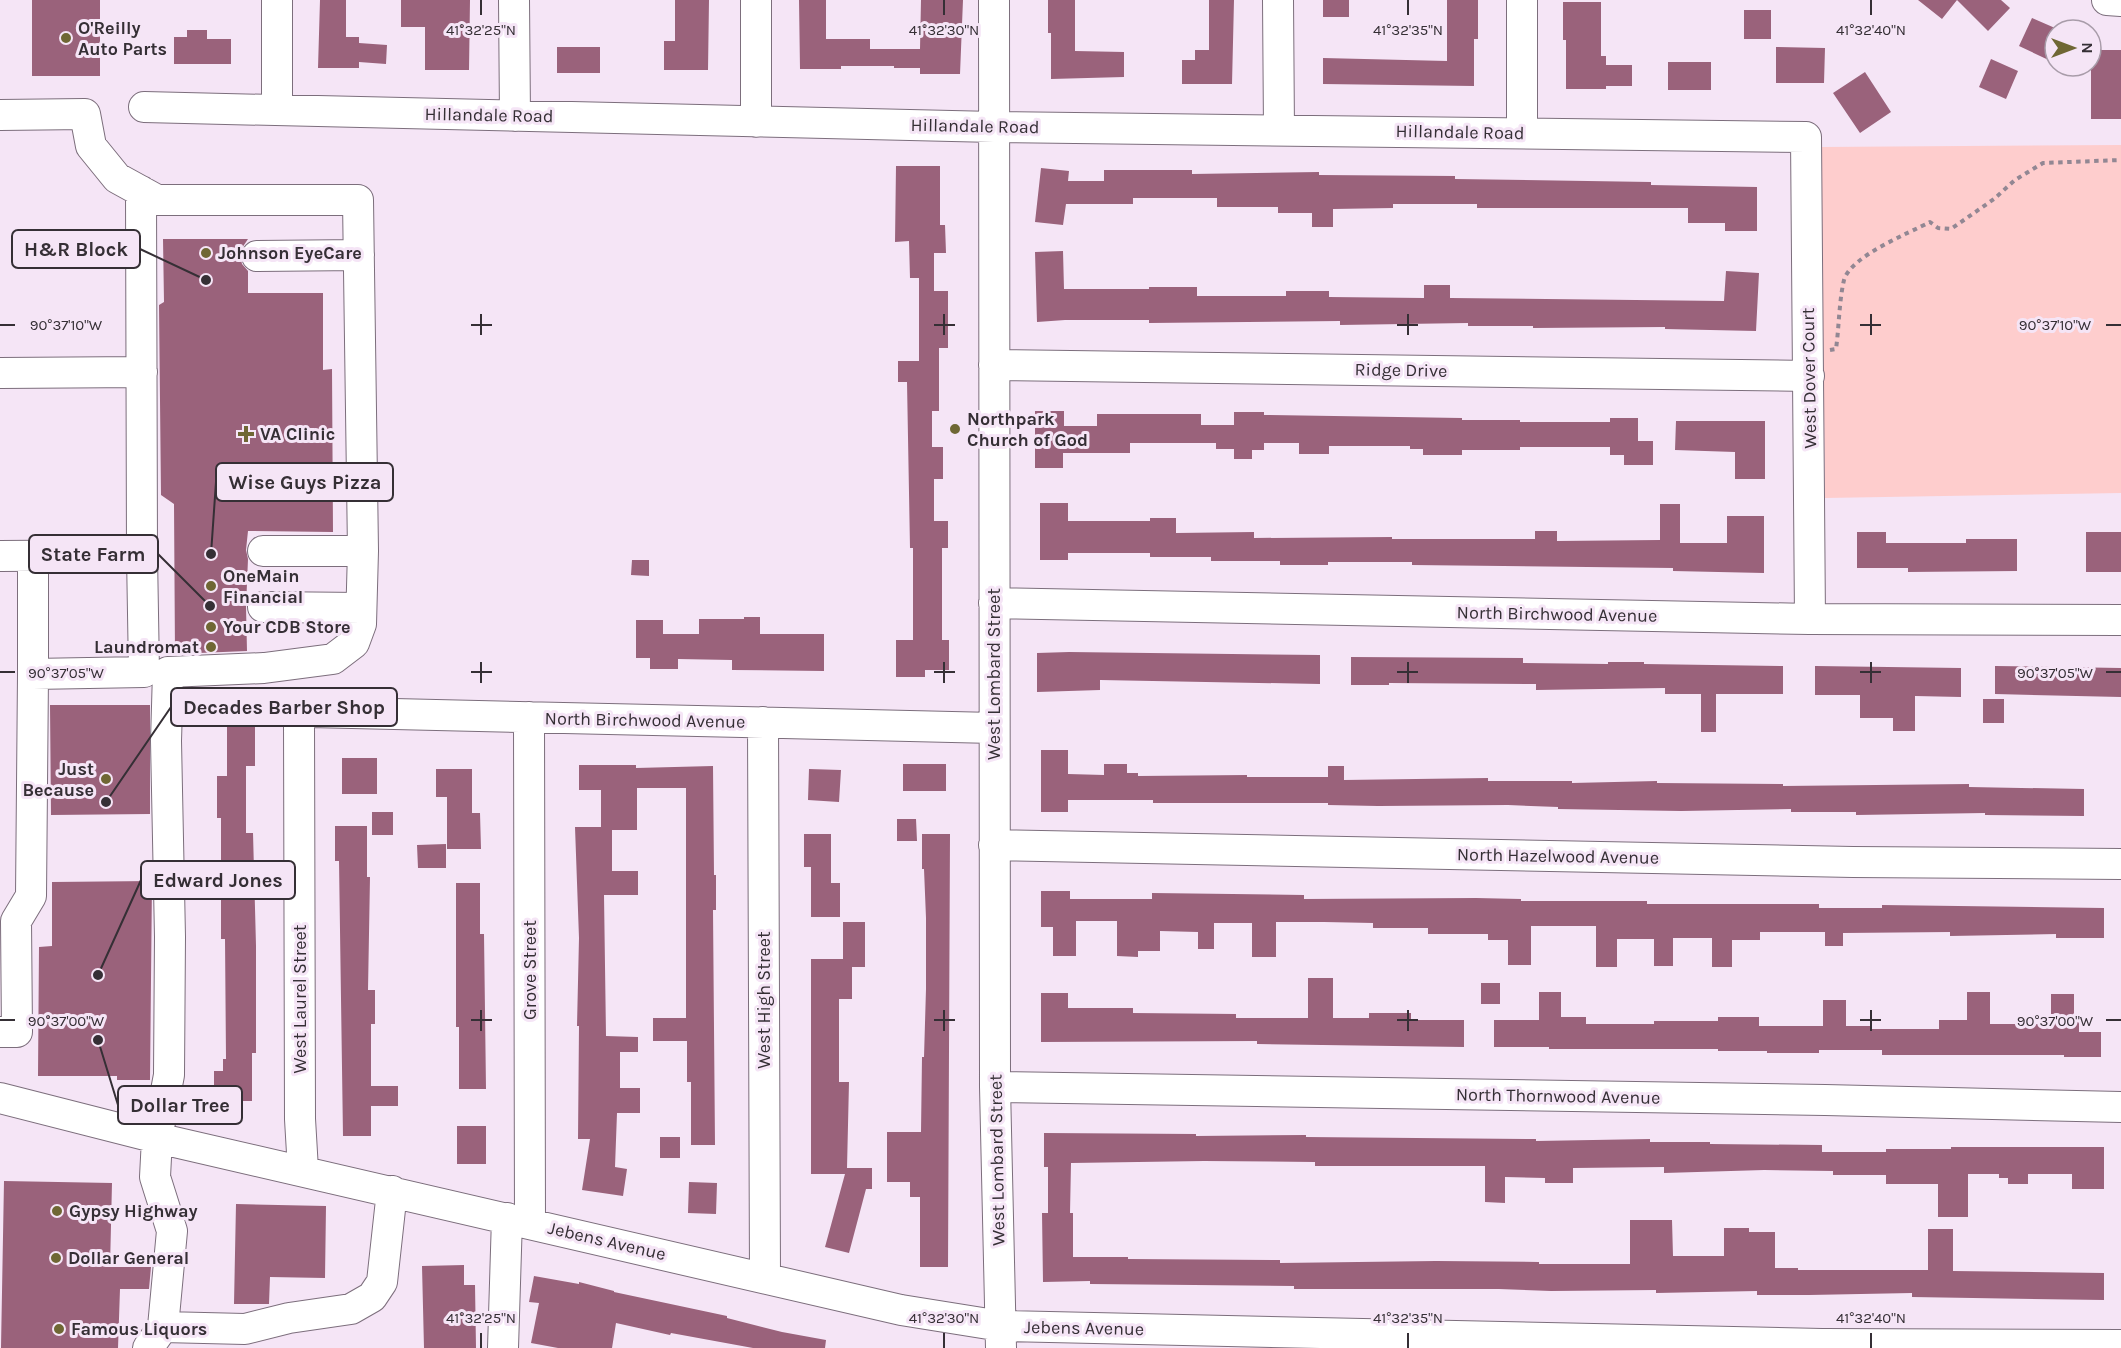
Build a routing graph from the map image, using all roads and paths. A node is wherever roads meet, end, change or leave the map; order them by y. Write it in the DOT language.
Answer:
graph roads {
  1 [pos="277,0"];
  2 [pos="514,0"];
  3 [pos="756,0"];
  4 [pos="994,0"];
  5 [pos="1278,0"];
  6 [pos="1522,0"];
  7 [pos="2107,0"];
  8 [pos="2121,1"];
  9 [pos="144,107"];
  10 [pos="277,110"];
  11 [pos="0,115"];
  12 [pos="515,116"];
  13 [pos="756,122"];
  14 [pos="994,127"];
  15 [pos="1279,130"];
  16 [pos="1522,133"];
  17 [pos="1806,137"];
  18 [pos="2121,160"];
  19 [pos="141,191"];
  20 [pos="359,255"];
  21 [pos="257,256"];
  22 [pos="994,365"];
  23 [pos="1809,365"];
  24 [pos="142,372"];
  25 [pos="0,373"];
  26 [pos="263,551"];
  27 [pos="363,551"];
  28 [pos="142,555"];
  29 [pos="0,556"];
  30 [pos="33,556"];
  31 [pos="994,603"];
  32 [pos="263,607"];
  33 [pos="361,608"];
  34 [pos="1810,619"];
  35 [pos="2121,621"];
  36 [pos="156,672"];
  37 [pos="33,674"];
  38 [pos="529,717"];
  39 [pos="299,719"];
  40 [pos="763,723"];
  41 [pos="994,728"];
  42 [pos="994,845"];
  43 [pos="2121,864"];
  44 [pos="0,1032"];
  45 [pos="995,1087"];
  46 [pos="0,1098"];
  47 [pos="2121,1107"];
  48 [pos="157,1138"];
  49 [pos="303,1170"];
  50 [pos="392,1191"];
  51 [pos="519,1221"];
  52 [pos="765,1278"];
  53 [pos="156,1337"];
  54 [pos="1001,1337"];
  55 [pos="1480,1342"];
  56 [pos="1653,1344"];
  57 [pos="1831,1346"];
  58 [pos="2121,1346"];
  59 [pos="2047,1347"];
  60 [pos="503,1348"];
  1 -- 10 [label="street"];
  2 -- 12 [label="street"];
  3 -- 13 [label="street"];
  4 -- 14 [label="street, West Lombard Street"];
  5 -- 15 [label="street"];
  6 -- 16 [label="street"];
  7 -- 8 [label="street"];
  9 -- 10 [label="street, Hillandale Road"];
  10 -- 12 [label="street, Hillandale Road"];
  11 -- 19 [label="street"];
  12 -- 13 [label="street, Hillandale Road"];
  13 -- 14 [label="street, Hillandale Road"];
  14 -- 15 [label="street, Hillandale Road"];
  14 -- 22 [label="street, West Lombard Street"];
  15 -- 16 [label="street, Hillandale Road"];
  16 -- 17 [label="street, Hillandale Road"];
  17 -- 23 [label="street, West Dover Court"];
  18 -- 23 [label="path"];
  19 -- 20 [label="street"];
  19 -- 24 [label="street"];
  20 -- 21 [label="street"];
  20 -- 27 [label="street"];
  22 -- 23 [label="street, Ridge Drive"];
  22 -- 31 [label="street, West Lombard Street"];
  23 -- 34 [label="street, West Dover Court"];
  24 -- 25 [label="street"];
  24 -- 28 [label="street"];
  26 -- 27 [label="street"];
  27 -- 33 [label="street"];
  28 -- 30 [label="street"];
  28 -- 36 [label="street"];
  29 -- 30 [label="street"];
  30 -- 37 [label="street"];
  31 -- 34 [label="street, North Birchwood Avenue"];
  31 -- 41 [label="street, West Lombard Street"];
  32 -- 33 [label="street"];
  33 -- 36 [label="street"];
  34 -- 35 [label="street, North Birchwood Avenue"];
  36 -- 37 [label="street"];
  36 -- 48 [label="street"];
  37 -- 44 [label="street"];
  38 -- 39 [label="street, North Birchwood Avenue"];
  38 -- 40 [label="street, North Birchwood Avenue"];
  38 -- 51 [label="street, Grove Street"];
  39 -- 49 [label="street, West Laurel Street"];
  40 -- 41 [label="street, North Birchwood Avenue"];
  40 -- 52 [label="street, West High Street"];
  41 -- 42 [label="street, West Lombard Street"];
  42 -- 43 [label="street, North Hazelwood Avenue"];
  42 -- 45 [label="street, West Lombard Street"];
  45 -- 47 [label="street, North Thornwood Avenue"];
  45 -- 54 [label="street, West Lombard Street"];
  46 -- 48 [label="street, Jebens Avenue"];
  48 -- 49 [label="street, Jebens Avenue"];
  48 -- 53 [label="street"];
  49 -- 50 [label="street, Jebens Avenue"];
  50 -- 51 [label="street, Jebens Avenue"];
  50 -- 53 [label="street"];
  51 -- 52 [label="street, Jebens Avenue"];
  51 -- 60 [label="street, Grove Street"];
  52 -- 54 [label="street, Jebens Avenue"];
  54 -- 55 [label="street, Jebens Avenue"];
  55 -- 56 [label="street, Jebens Avenue"];
  56 -- 57 [label="street, Jebens Avenue"];
  57 -- 59 [label="street, Jebens Avenue"];
  58 -- 59 [label="street, Jebens Avenue"];
}
